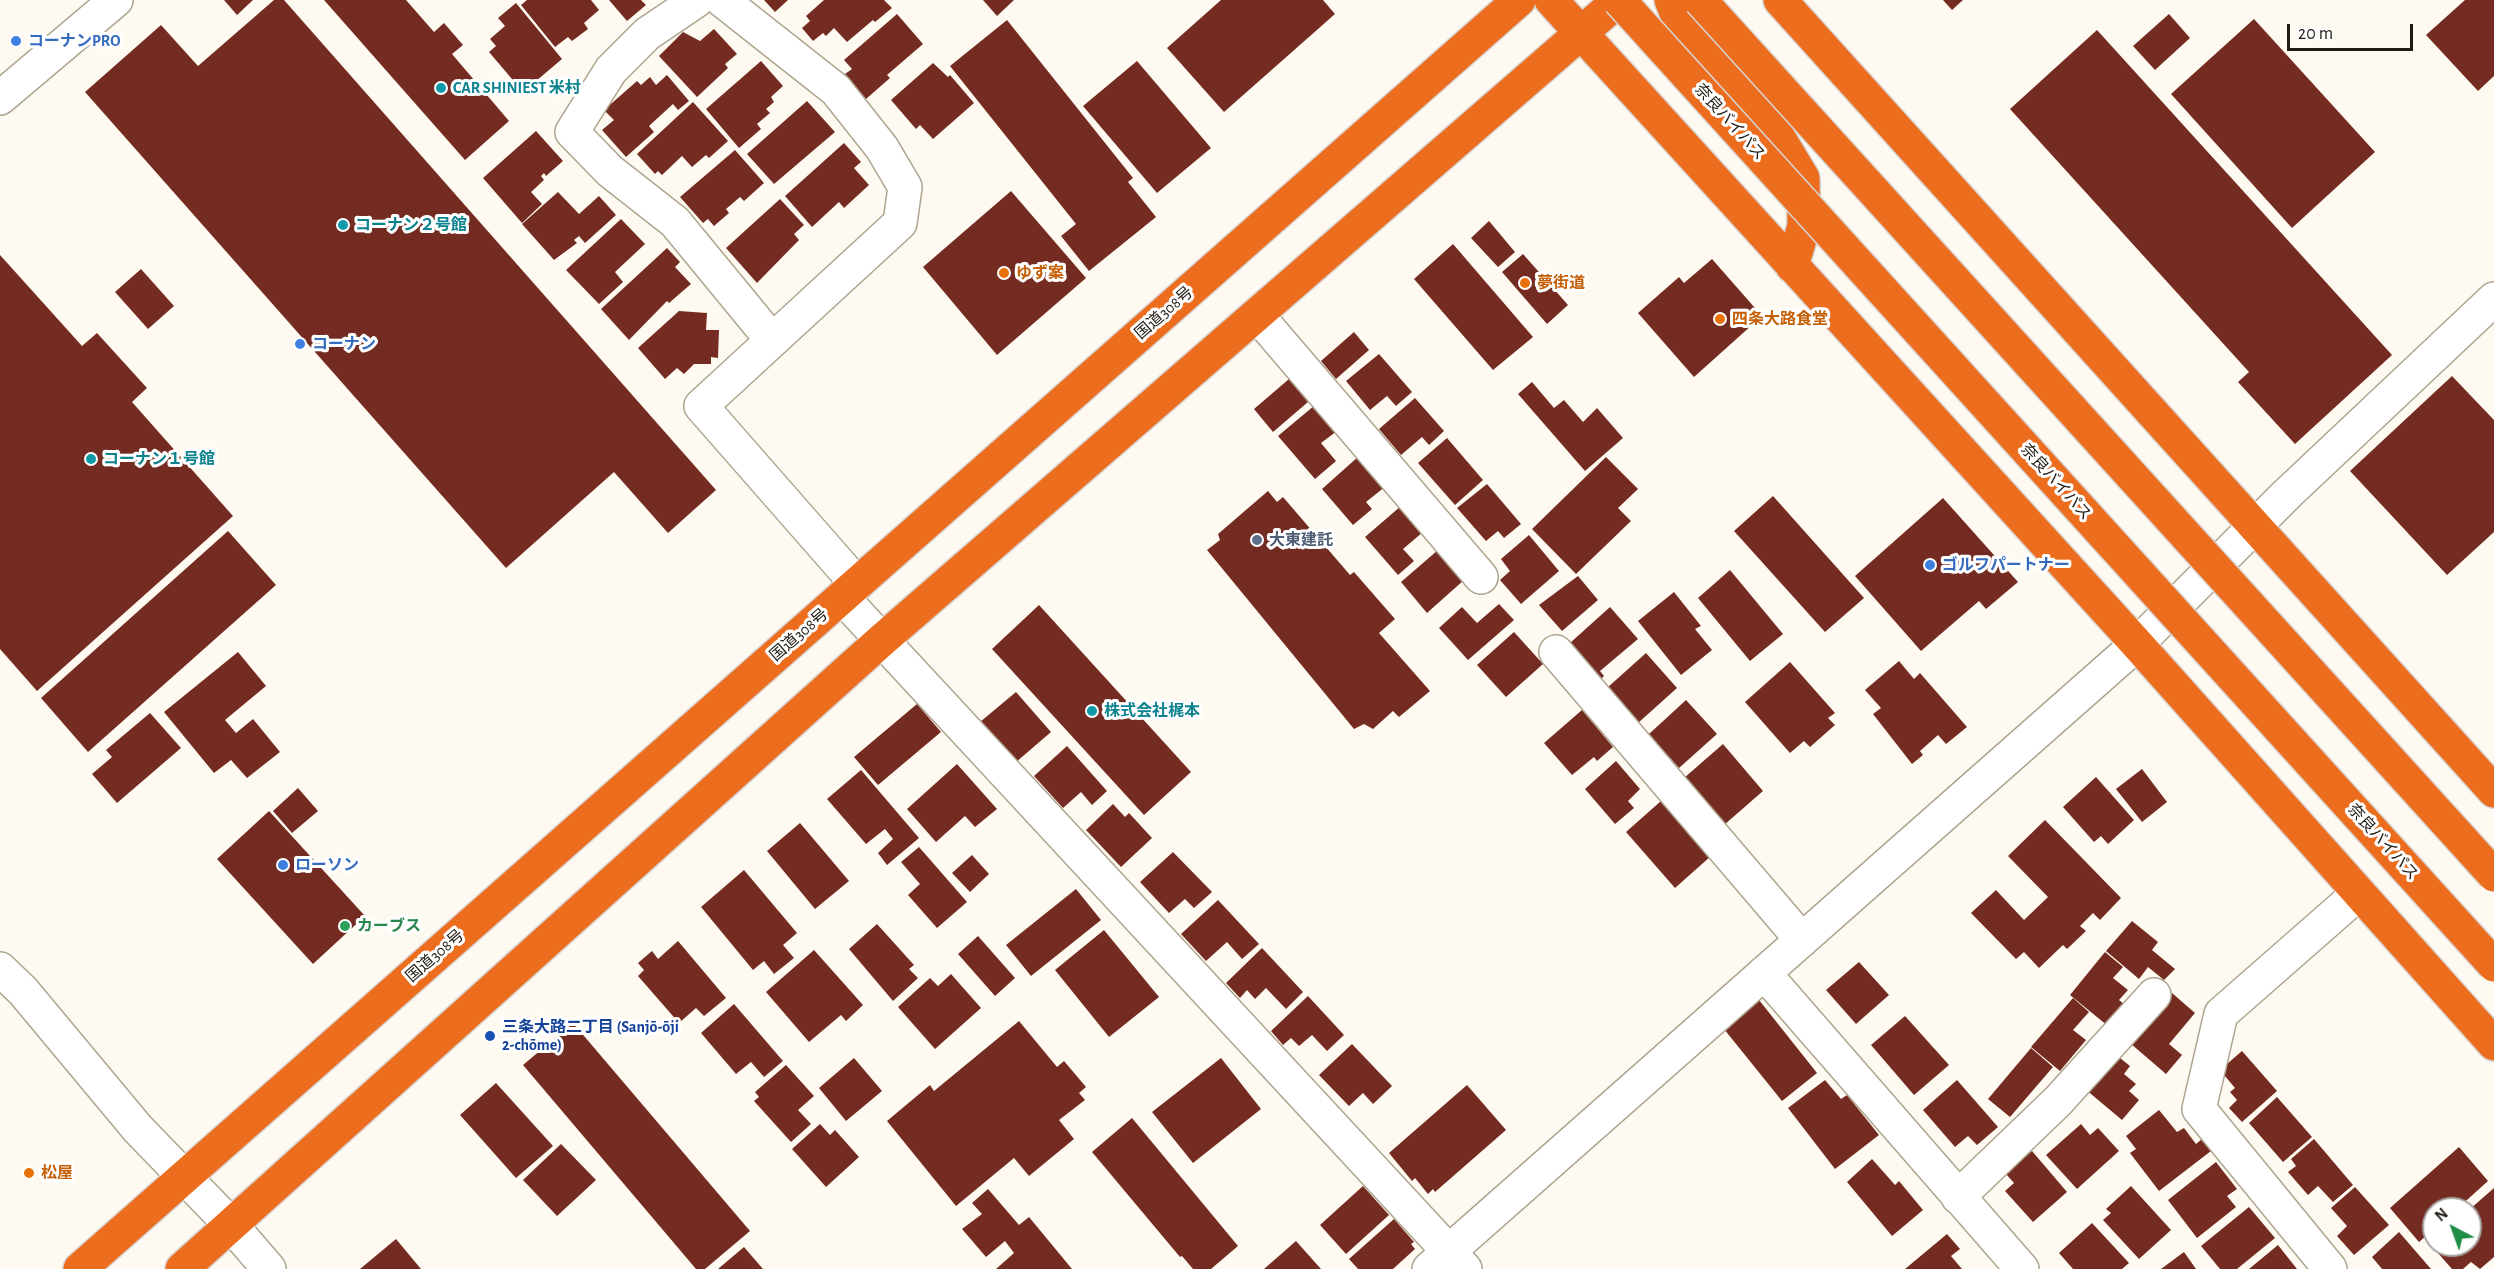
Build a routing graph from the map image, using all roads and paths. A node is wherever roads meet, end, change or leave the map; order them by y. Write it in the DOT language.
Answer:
graph roads {
  1 [pos="116,0"];
  2 [pos="698,0"];
  3 [pos="722,0"];
  4 [pos="1519,0"];
  5 [pos="1551,0"];
  6 [pos="1619,0"];
  7 [pos="1671,0"];
  8 [pos="1700,0"];
  9 [pos="1780,0"];
  10 [pos="1581,34"];
  11 [pos="0,98"];
  12 [pos="1792,266"];
  13 [pos="2494,298"];
  14 [pos="1257,315"];
  15 [pos="772,340"];
  16 [pos="2256,526"];
  17 [pos="1481,577"];
  18 [pos="849,591"];
  19 [pos="882,640"];
  20 [pos="2137,644"];
  21 [pos="1556,651"];
  22 [pos="2494,790"];
  23 [pos="2494,875"];
  24 [pos="2359,893"];
  25 [pos="1802,940"];
  26 [pos="2494,964"];
  27 [pos="0,969"];
  28 [pos="1764,973"];
  29 [pos="2154,995"];
  30 [pos="2494,1044"];
  31 [pos="184,1177"];
  32 [pos="1958,1197"];
  33 [pos="232,1226"];
  34 [pos="1448,1263"];
  35 [pos="80,1269"];
  36 [pos="182,1269"];
  37 [pos="269,1269"];
  38 [pos="2022,1269"];
  39 [pos="2330,1269"];
  1 -- 11 [label="street"];
  2 -- 15 [label="street"];
  3 -- 18 [label="street"];
  4 -- 18 [label="highway, 国道308号"];
  5 -- 10 [label="highway"];
  6 -- 10 [label="highway"];
  6 -- 26 [label="highway, 奈良バイパス, bridge"];
  7 -- 12 [label="highway"];
  8 -- 23 [label="highway, bridge"];
  9 -- 16 [label="highway"];
  10 -- 12 [label="highway"];
  10 -- 14 [label="highway"];
  12 -- 20 [label="highway"];
  13 -- 16 [label="street"];
  14 -- 17 [label="street"];
  14 -- 19 [label="highway"];
  16 -- 20 [label="street"];
  16 -- 22 [label="highway"];
  18 -- 19 [label="street"];
  18 -- 31 [label="highway, 国道308号"];
  19 -- 33 [label="highway"];
  19 -- 34 [label="street"];
  20 -- 24 [label="highway"];
  20 -- 25 [label="street"];
  21 -- 25 [label="street"];
  24 -- 30 [label="highway"];
  24 -- 39 [label="street"];
  25 -- 28 [label="street"];
  27 -- 31 [label="street"];
  28 -- 32 [label="street"];
  28 -- 34 [label="street"];
  29 -- 32 [label="street"];
  31 -- 33 [label="street"];
  31 -- 35 [label="highway, 国道308号"];
  32 -- 38 [label="street"];
  33 -- 36 [label="highway"];
  33 -- 37 [label="street"];
}
